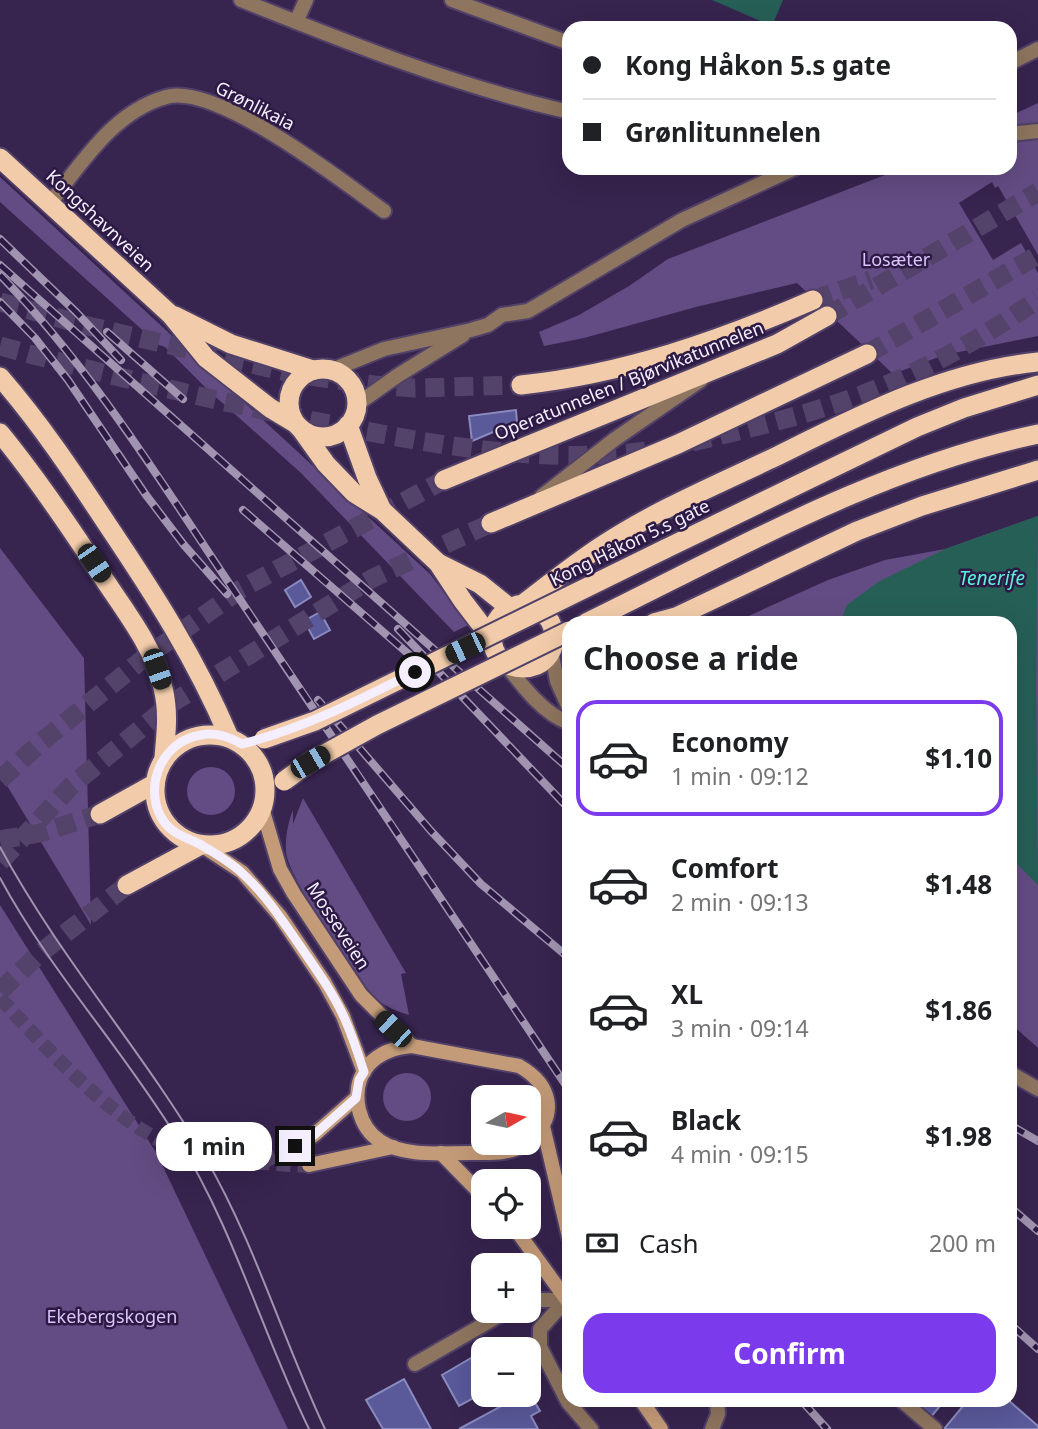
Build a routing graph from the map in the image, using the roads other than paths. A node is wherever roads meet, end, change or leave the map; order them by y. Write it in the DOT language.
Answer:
graph roads {
  1 [pos="241,0"];
  2 [pos="306,0"];
  3 [pos="452,0"];
  4 [pos="296,22"];
  5 [pos="562,40"];
  6 [pos="1038,49"];
  7 [pos="1017,60"];
  8 [pos="561,110"];
  9 [pos="1038,131"];
  10 [pos="1017,133"];
  11 [pos="0,158"];
  12 [pos="780,175"];
  13 [pos="50,203"];
  14 [pos="384,211"];
  15 [pos="813,300"];
  16 [pos="171,314"];
  17 [pos="827,316"];
  18 [pos="471,330"];
  19 [pos="867,354"];
  20 [pos="1038,362"];
  21 [pos="719,367"];
  22 [pos="323,370"];
  23 [pos="0,377"];
  24 [pos="522,385"];
  25 [pos="1038,385"];
  26 [pos="356,405"];
  27 [pos="348,425"];
  28 [pos="298,426"];
  29 [pos="0,433"];
  30 [pos="1038,434"];
  31 [pos="1038,470"];
  32 [pos="444,480"];
  33 [pos="528,506"];
  34 [pos="383,511"];
  35 [pos="491,523"];
  36 [pos="438,563"];
  37 [pos="517,606"];
  38 [pos="600,616"];
  39 [pos="678,616"];
  40 [pos="562,634"];
  41 [pos="492,639"];
  42 [pos="560,647"];
  43 [pos="503,660"];
  44 [pos="562,692"];
  45 [pos="562,720"];
  46 [pos="235,741"];
  47 [pos="164,757"];
  48 [pos="154,784"];
  49 [pos="263,803"];
  50 [pos="100,814"];
  51 [pos="201,845"];
  52 [pos="127,885"];
  53 [pos="412,1046"];
  54 [pos="364,1072"];
  55 [pos="1017,1077"];
  56 [pos="1038,1089"];
  57 [pos="356,1098"];
  58 [pos="543,1126"];
  59 [pos="295,1146"];
  60 [pos="393,1147"];
  61 [pos="441,1153"];
  62 [pos="471,1153"];
  63 [pos="309,1165"];
  64 [pos="471,1184"];
  65 [pos="562,1207"];
  66 [pos="522,1239"];
  67 [pos="562,1294"];
  68 [pos="541,1300"];
  69 [pos="562,1301"];
  70 [pos="562,1306"];
  71 [pos="486,1323"];
  72 [pos="415,1364"];
  73 [pos="562,1390"];
  74 [pos="572,1407"];
  75 [pos="646,1407"];
  76 [pos="718,1407"];
  77 [pos="909,1407"];
  78 [pos="591,1429"];
  79 [pos="661,1429"];
  80 [pos="712,1429"];
  81 [pos="935,1429"];
  1 -- 4 [label="street"];
  2 -- 4 [label="street"];
  3 -- 5 [label="street"];
  4 -- 8 [label="street"];
  6 -- 7 [label="street"];
  9 -- 10 [label="street"];
  11 -- 13 [label="highway, Kongshavnveien"];
  12 -- 18 [label="street"];
  13 -- 14 [label="street, Grønlikaia"];
  13 -- 16 [label="highway, Kongshavnveien"];
  15 -- 24 [label="highway, Operatunnelen / Bjørvikatunnelen"];
  16 -- 22 [label="highway, Kongshavnveien"];
  16 -- 28 [label="highway, Kongshavnveien"];
  17 -- 21 [label="highway, Operatunnelen / Bjørvikatunnelen"];
  18 -- 22 [label="street"];
  18 -- 26 [label="street"];
  19 -- 33 [label="highway"];
  20 -- 37 [label="highway"];
  21 -- 32 [label="highway, Operatunnelen / Bjørvikatunnelen"];
  21 -- 33 [label="street"];
  22 -- 26 [label="highway"];
  22 -- 28 [label="highway"];
  23 -- 46 [label="highway"];
  25 -- 46 [label="highway, Kong Håkon 5.s gate, bridge"];
  26 -- 27 [label="highway"];
  27 -- 28 [label="highway"];
  27 -- 34 [label="highway, Kongshavnveien"];
  28 -- 34 [label="highway, Kongshavnveien"];
  29 -- 47 [label="highway"];
  30 -- 38 [label="highway"];
  31 -- 39 [label="highway"];
  33 -- 35 [label="highway"];
  34 -- 36 [label="highway, Kongshavnveien"];
  36 -- 37 [label="highway, Kongshavnveien"];
  36 -- 41 [label="highway, Kongshavnveien"];
  37 -- 41 [label="highway"];
  37 -- 42 [label="highway"];
  40 -- 49 [label="highway, bridge"];
  41 -- 43 [label="highway"];
  42 -- 43 [label="highway"];
  42 -- 44 [label="street"];
  43 -- 45 [label="street"];
  46 -- 47 [label="highway"];
  46 -- 49 [label="highway"];
  47 -- 48 [label="highway"];
  48 -- 50 [label="highway"];
  48 -- 51 [label="highway"];
  49 -- 51 [label="highway"];
  49 -- 53 [label="main road, Mosseveien"];
  51 -- 52 [label="highway"];
  51 -- 54 [label="main road"];
  53 -- 54 [label="main road"];
  53 -- 58 [label="main road"];
  54 -- 57 [label="main road"];
  55 -- 56 [label="street"];
  57 -- 59 [label="main road"];
  57 -- 60 [label="main road"];
  58 -- 65 [label="main road"];
  60 -- 61 [label="main road"];
  60 -- 63 [label="main road"];
  61 -- 62 [label="main road"];
  61 -- 64 [label="main road"];
  66 -- 67 [label="main road"];
  68 -- 69 [label="street"];
  70 -- 73 [label="street"];
  71 -- 72 [label="street"];
  74 -- 78 [label="street"];
  75 -- 79 [label="main road"];
  76 -- 80 [label="street"];
  77 -- 81 [label="street"];
}
